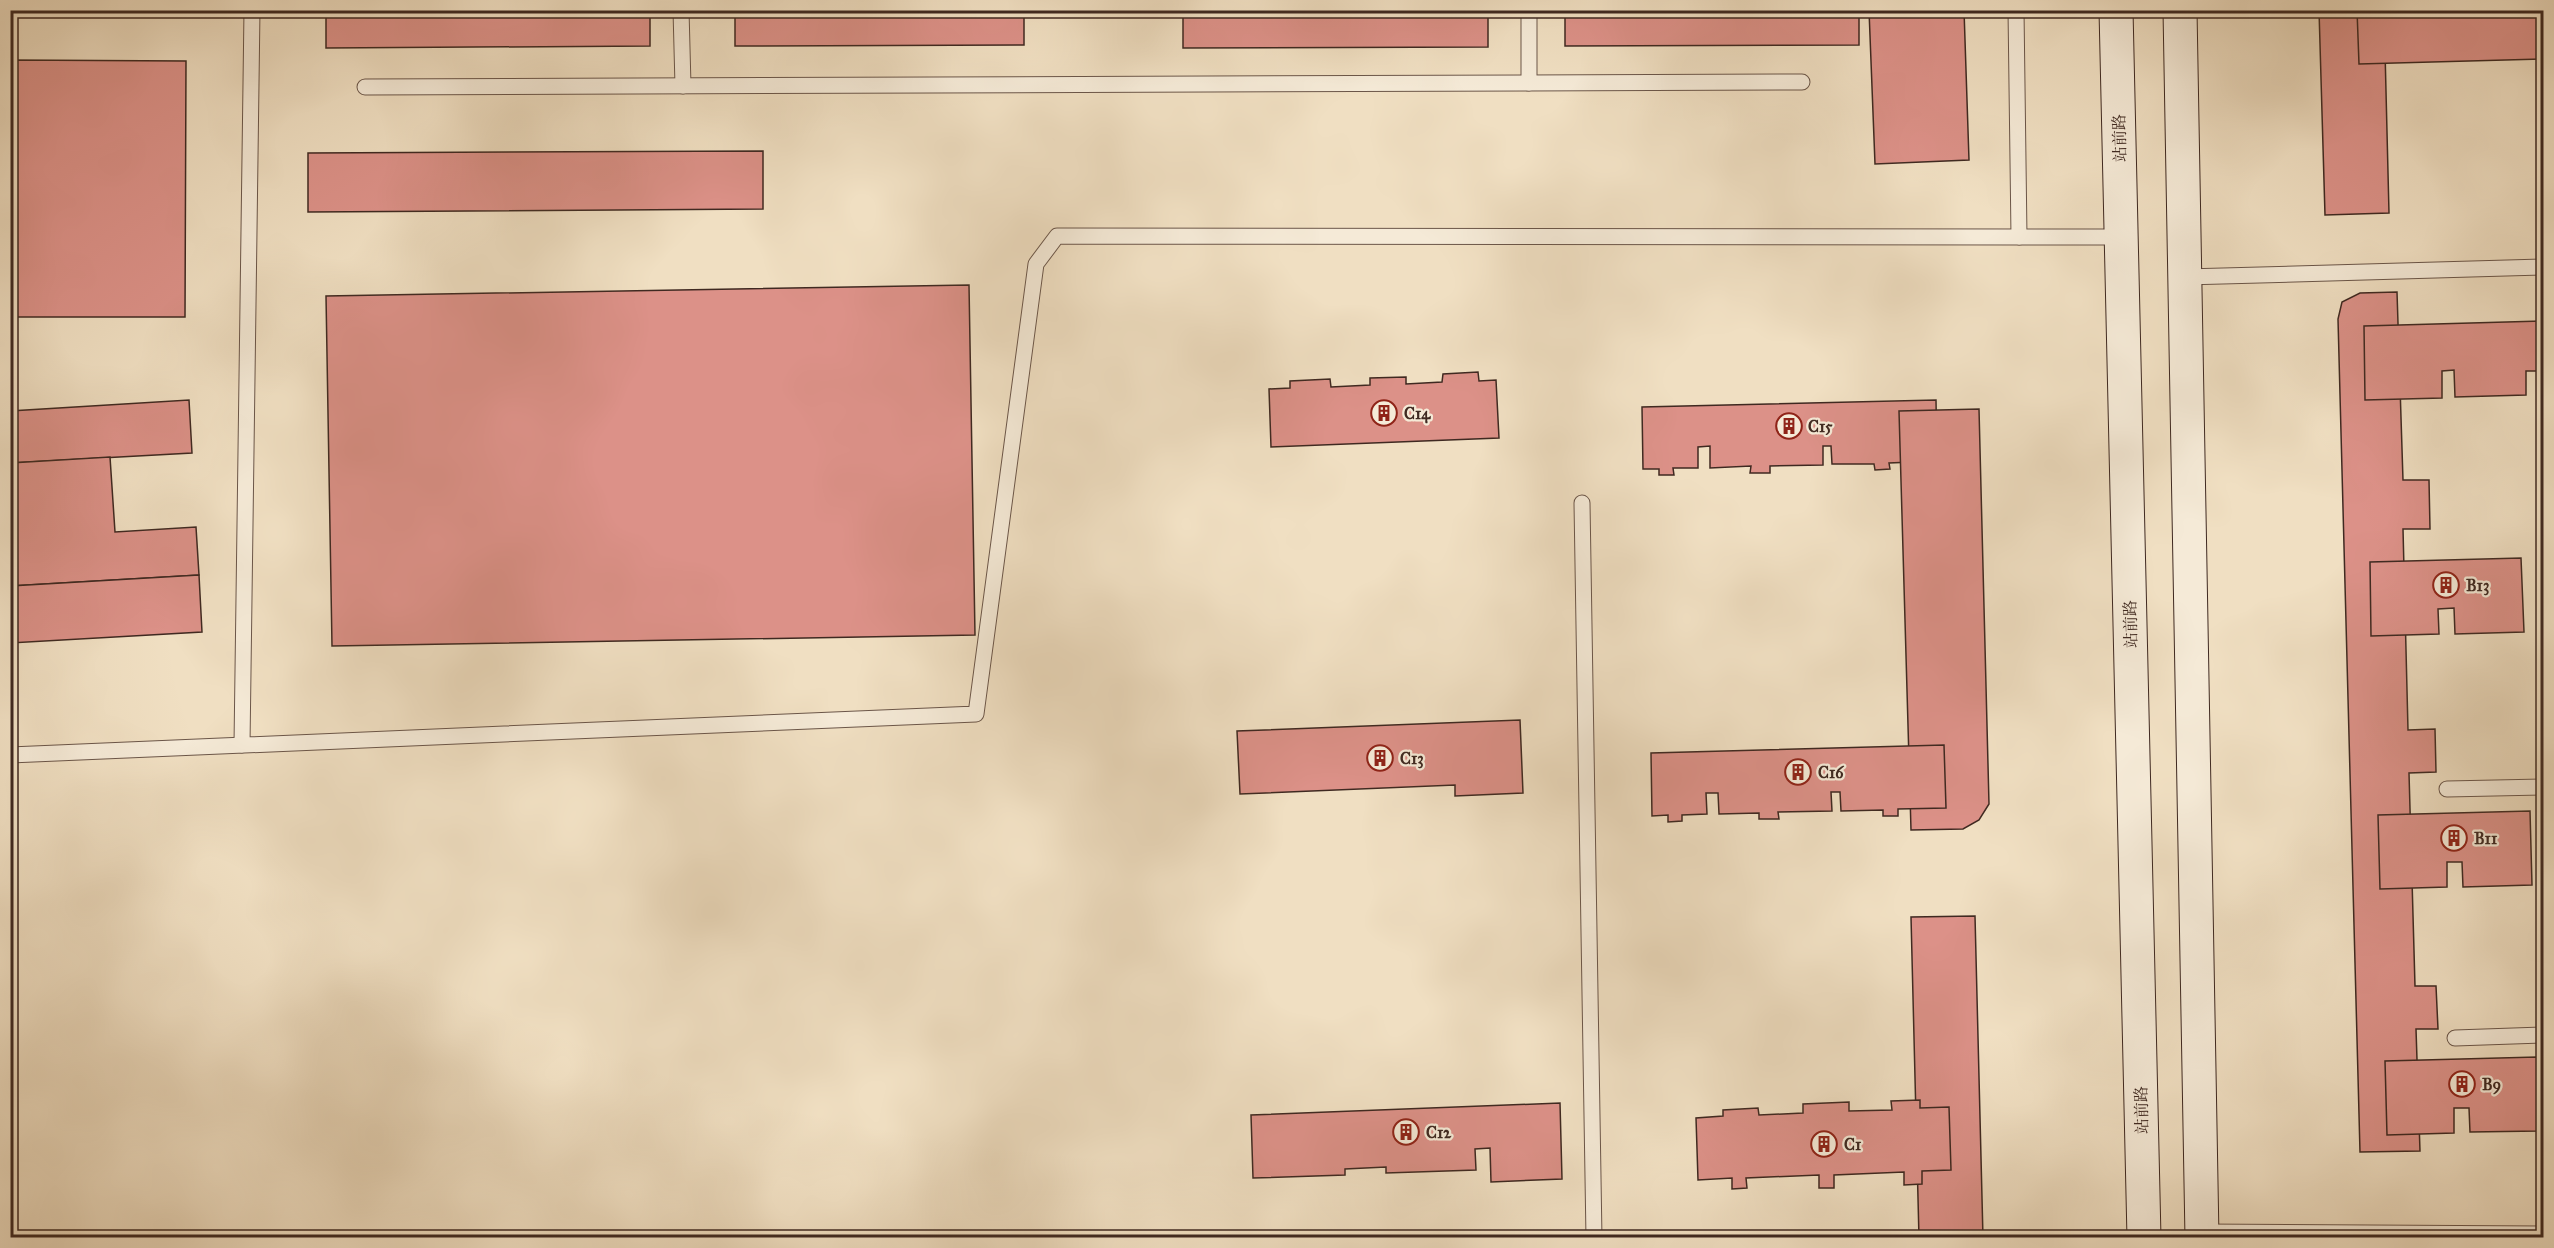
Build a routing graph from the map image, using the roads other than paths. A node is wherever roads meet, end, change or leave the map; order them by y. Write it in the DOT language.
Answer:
graph roads {
  1 [pos="252,10"];
  2 [pos="681,10"];
  3 [pos="1528,10"];
  4 [pos="2016,10"];
  5 [pos="2116,10"];
  6 [pos="2180,10"];
  7 [pos="1802,82"];
  8 [pos="1529,83"];
  9 [pos="683,86"];
  10 [pos="364,87"];
  11 [pos="2019,237"];
  12 [pos="2121,237"];
  13 [pos="2544,267"];
  14 [pos="2185,277"];
  15 [pos="1582,503"];
  16 [pos="242,745"];
  17 [pos="10,755"];
  18 [pos="2544,787"];
  19 [pos="2447,789"];
  20 [pos="2544,1035"];
  21 [pos="2455,1038"];
  22 [pos="2202,1234"];
  23 [pos="2544,1234"];
  24 [pos="1594,1238"];
  25 [pos="2144,1238"];
  1 -- 16 [label="lane"];
  2 -- 9 [label="lane"];
  3 -- 8 [label="lane"];
  4 -- 11 [label="lane"];
  5 -- 12 [label="street, 站前路"];
  6 -- 14 [label="street"];
  7 -- 8 [label="lane"];
  8 -- 9 [label="lane"];
  9 -- 10 [label="lane"];
  11 -- 12 [label="lane"];
  11 -- 16 [label="lane"];
  12 -- 25 [label="street, 站前路"];
  13 -- 14 [label="lane"];
  14 -- 22 [label="street"];
  15 -- 24 [label="lane"];
  16 -- 17 [label="lane"];
  18 -- 19 [label="lane"];
  20 -- 21 [label="lane"];
  22 -- 23 [label="lane"];
}
